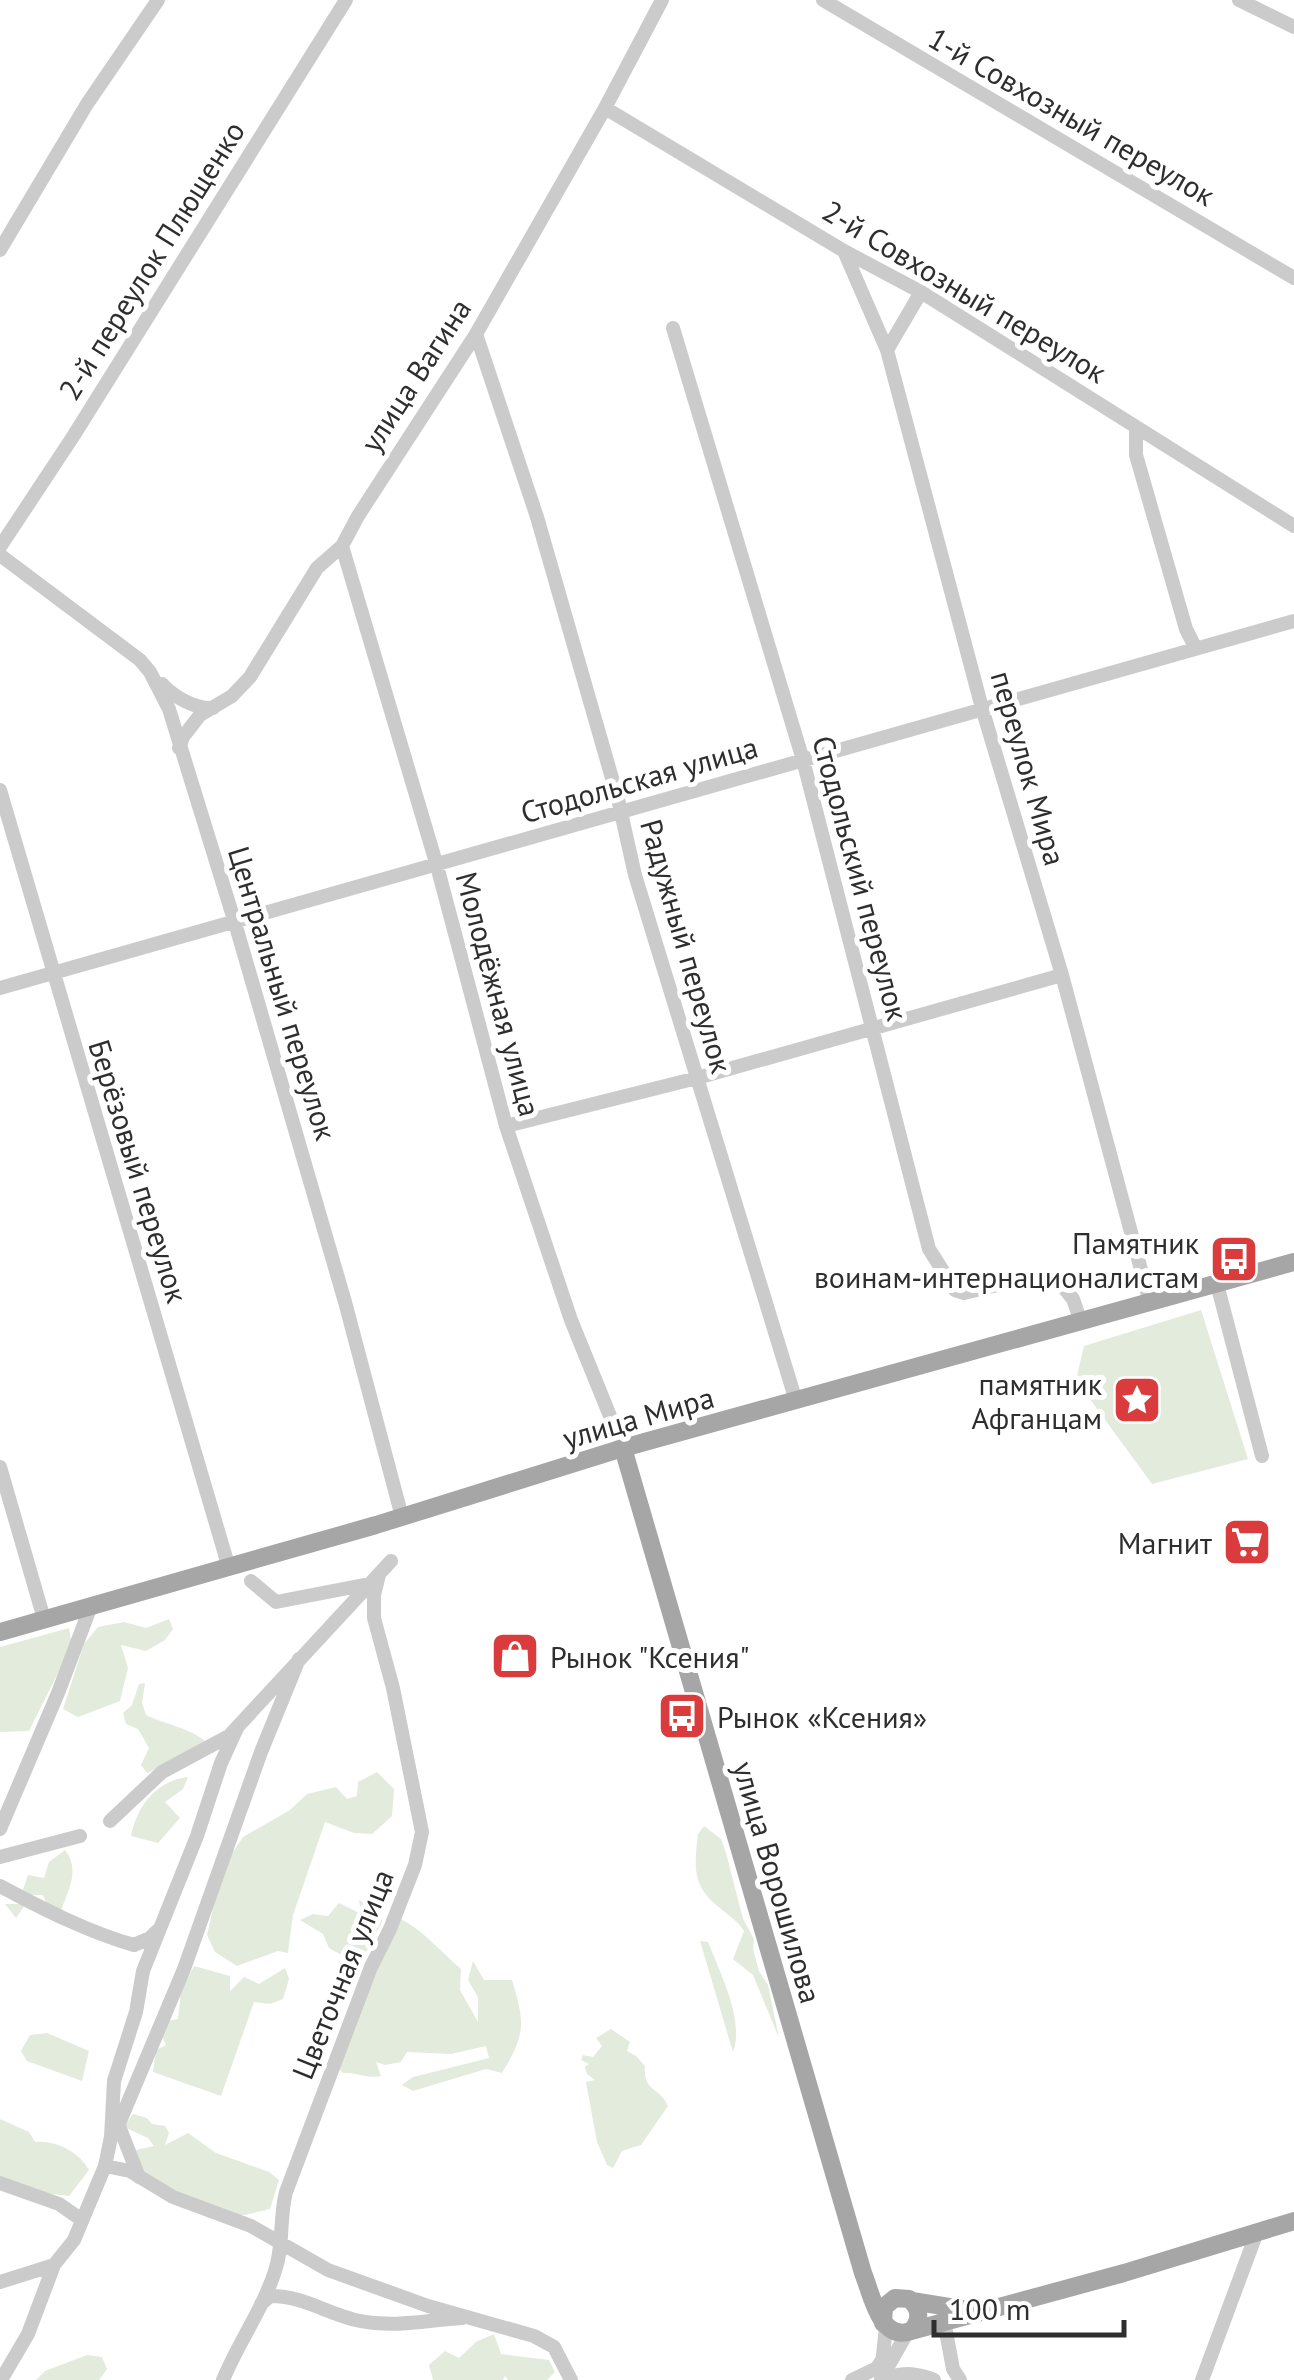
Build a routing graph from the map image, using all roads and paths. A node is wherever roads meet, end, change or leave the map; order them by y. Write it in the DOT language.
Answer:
graph roads {
  1 [pos="158,0"];
  2 [pos="346,0"];
  3 [pos="662,0"];
  4 [pos="823,0"];
  5 [pos="1245,1"];
  6 [pos="1294,27"];
  7 [pos="605,108"];
  8 [pos="0,250"];
  9 [pos="844,251"];
  10 [pos="1294,278"];
  11 [pos="921,292"];
  12 [pos="674,328"];
  13 [pos="476,334"];
  14 [pos="887,350"];
  15 [pos="1136,427"];
  16 [pos="1294,526"];
  17 [pos="342,546"];
  18 [pos="0,547"];
  19 [pos="0,556"];
  20 [pos="1294,621"];
  21 [pos="1195,647"];
  22 [pos="150,672"];
  23 [pos="214,708"];
  24 [pos="982,708"];
  25 [pos="179,749"];
  26 [pos="802,760"];
  27 [pos="0,790"];
  28 [pos="620,814"];
  29 [pos="437,866"];
  30 [pos="235,923"];
  31 [pos="52,974"];
  32 [pos="1062,975"];
  33 [pos="0,988"];
  34 [pos="872,1029"];
  35 [pos="697,1078"];
  36 [pos="506,1126"];
  37 [pos="1294,1262"];
  38 [pos="1217,1284"];
  39 [pos="1150,1303"];
  40 [pos="1080,1322"];
  41 [pos="796,1401"];
  42 [pos="623,1448"];
  43 [pos="1262,1456"];
  44 [pos="0,1468"];
  45 [pos="402,1517"];
  46 [pos="391,1561"];
  47 [pos="229,1568"];
  48 [pos="375,1580"];
  49 [pos="251,1582"];
  50 [pos="90,1606"];
  51 [pos="44,1618"];
  52 [pos="0,1632"];
  53 [pos="299,1659"];
  54 [pos="238,1726"];
  55 [pos="110,1822"];
  56 [pos="0,1829"];
  57 [pos="80,1836"];
  58 [pos="0,1857"];
  59 [pos="0,1886"];
  60 [pos="158,1930"];
  61 [pos="116,2118"];
  62 [pos="105,2166"];
  63 [pos="139,2177"];
  64 [pos="0,2183"];
  65 [pos="82,2220"];
  66 [pos="1294,2221"];
  67 [pos="1257,2232"];
  68 [pos="281,2244"];
  69 [pos="54,2266"];
  70 [pos="862,2272"];
  71 [pos="0,2282"];
  72 [pos="905,2300"];
  73 [pos="260,2306"];
  74 [pos="980,2311"];
  75 [pos="473,2318"];
  76 [pos="944,2322"];
  77 [pos="885,2325"];
  78 [pos="909,2332"];
  79 [pos="883,2359"];
  80 [pos="1,2380"];
  81 [pos="223,2380"];
  82 [pos="571,2380"];
  83 [pos="852,2380"];
  84 [pos="881,2380"];
  85 [pos="934,2380"];
  86 [pos="960,2380"];
  87 [pos="1202,2380"];
  1 -- 8 [label="street"];
  2 -- 18 [label="street, 2-й переулок Плющенко"];
  3 -- 7 [label="street, улица Вагина"];
  4 -- 10 [label="street, 1-й Совхозный переулок"];
  5 -- 6 [label="street"];
  7 -- 9 [label="street, 2-й Совхозный переулок"];
  7 -- 13 [label="street, улица Вагина"];
  9 -- 11 [label="street, 2-й Совхозный переулок"];
  9 -- 14 [label="street, переулок Мира"];
  11 -- 14 [label="street"];
  11 -- 15 [label="street, 2-й Совхозный переулок"];
  12 -- 26 [label="street, Стодольский переулок"];
  13 -- 17 [label="street, улица Вагина"];
  13 -- 28 [label="street, Радужный переулок"];
  14 -- 24 [label="street, переулок Мира"];
  15 -- 16 [label="street, 2-й Совхозный переулок"];
  15 -- 21 [label="street"];
  17 -- 23 [label="street, улица Вагина"];
  17 -- 29 [label="street, Молодёжная улица"];
  19 -- 22 [label="street, Центральный переулок"];
  20 -- 21 [label="street, Стодольская улица"];
  21 -- 24 [label="street, Стодольская улица"];
  22 -- 23 [label="street"];
  22 -- 25 [label="street, Центральный переулок"];
  23 -- 25 [label="street, улица Вагина"];
  24 -- 26 [label="street, Стодольская улица"];
  24 -- 32 [label="street, переулок Мира"];
  25 -- 30 [label="street, Центральный переулок"];
  26 -- 28 [label="street, Стодольская улица"];
  26 -- 34 [label="street, Стодольский переулок"];
  27 -- 31 [label="street, Берёзовый переулок"];
  28 -- 29 [label="street, Стодольская улица"];
  28 -- 35 [label="street, Радужный переулок"];
  29 -- 30 [label="street, Стодольская улица"];
  29 -- 36 [label="street, Молодёжная улица"];
  30 -- 31 [label="street, Стодольская улица"];
  30 -- 45 [label="street, Центральный переулок"];
  31 -- 33 [label="street, Стодольская улица"];
  31 -- 47 [label="street, Берёзовый переулок"];
  32 -- 34 [label="street"];
  32 -- 39 [label="street, переулок Мира"];
  34 -- 35 [label="street"];
  34 -- 40 [label="street, Стодольский переулок"];
  35 -- 36 [label="street"];
  35 -- 41 [label="street, Радужный переулок"];
  36 -- 42 [label="street, Молодёжная улица"];
  37 -- 38 [label="main road, улица Мира"];
  38 -- 39 [label="main road, улица Мира"];
  38 -- 43 [label="street"];
  39 -- 40 [label="main road, улица Мира"];
  40 -- 41 [label="main road, улица Мира"];
  41 -- 42 [label="main road, улица Мира"];
  42 -- 45 [label="main road, улица Мира"];
  42 -- 70 [label="main road, улица Ворошилова"];
  44 -- 51 [label="street"];
  45 -- 47 [label="main road, улица Мира"];
  46 -- 48 [label="street"];
  47 -- 50 [label="main road, улица Мира"];
  48 -- 49 [label="street"];
  48 -- 53 [label="street"];
  48 -- 68 [label="street, Цветочная улица"];
  50 -- 51 [label="main road, улица Мира"];
  50 -- 56 [label="street"];
  51 -- 52 [label="main road, улица Мира"];
  53 -- 54 [label="street"];
  53 -- 61 [label="street"];
  54 -- 55 [label="street"];
  54 -- 60 [label="street"];
  57 -- 58 [label="street"];
  59 -- 60 [label="street"];
  60 -- 61 [label="street"];
  61 -- 62 [label="street"];
  61 -- 63 [label="street"];
  62 -- 63 [label="street"];
  62 -- 65 [label="street"];
  63 -- 68 [label="street"];
  64 -- 65 [label="street"];
  65 -- 69 [label="street"];
  66 -- 67 [label="main road"];
  67 -- 74 [label="main road"];
  67 -- 87 [label="street"];
  68 -- 73 [label="street, Цветочная улица"];
  68 -- 75 [label="street"];
  69 -- 71 [label="street"];
  69 -- 80 [label="street"];
  70 -- 72 [label="main road"];
  70 -- 77 [label="main road, улица Ворошилова"];
  72 -- 74 [label="main road"];
  72 -- 77 [label="main road"];
  72 -- 78 [label="main road"];
  73 -- 75 [label="street"];
  73 -- 81 [label="street, Цветочная улица"];
  74 -- 76 [label="main road"];
  75 -- 82 [label="street"];
  76 -- 78 [label="main road"];
  76 -- 86 [label="street"];
  77 -- 78 [label="main road"];
  77 -- 79 [label="street"];
  78 -- 84 [label="street"];
  79 -- 83 [label="street"];
  79 -- 84 [label="street"];
  84 -- 85 [label="street"];
}
